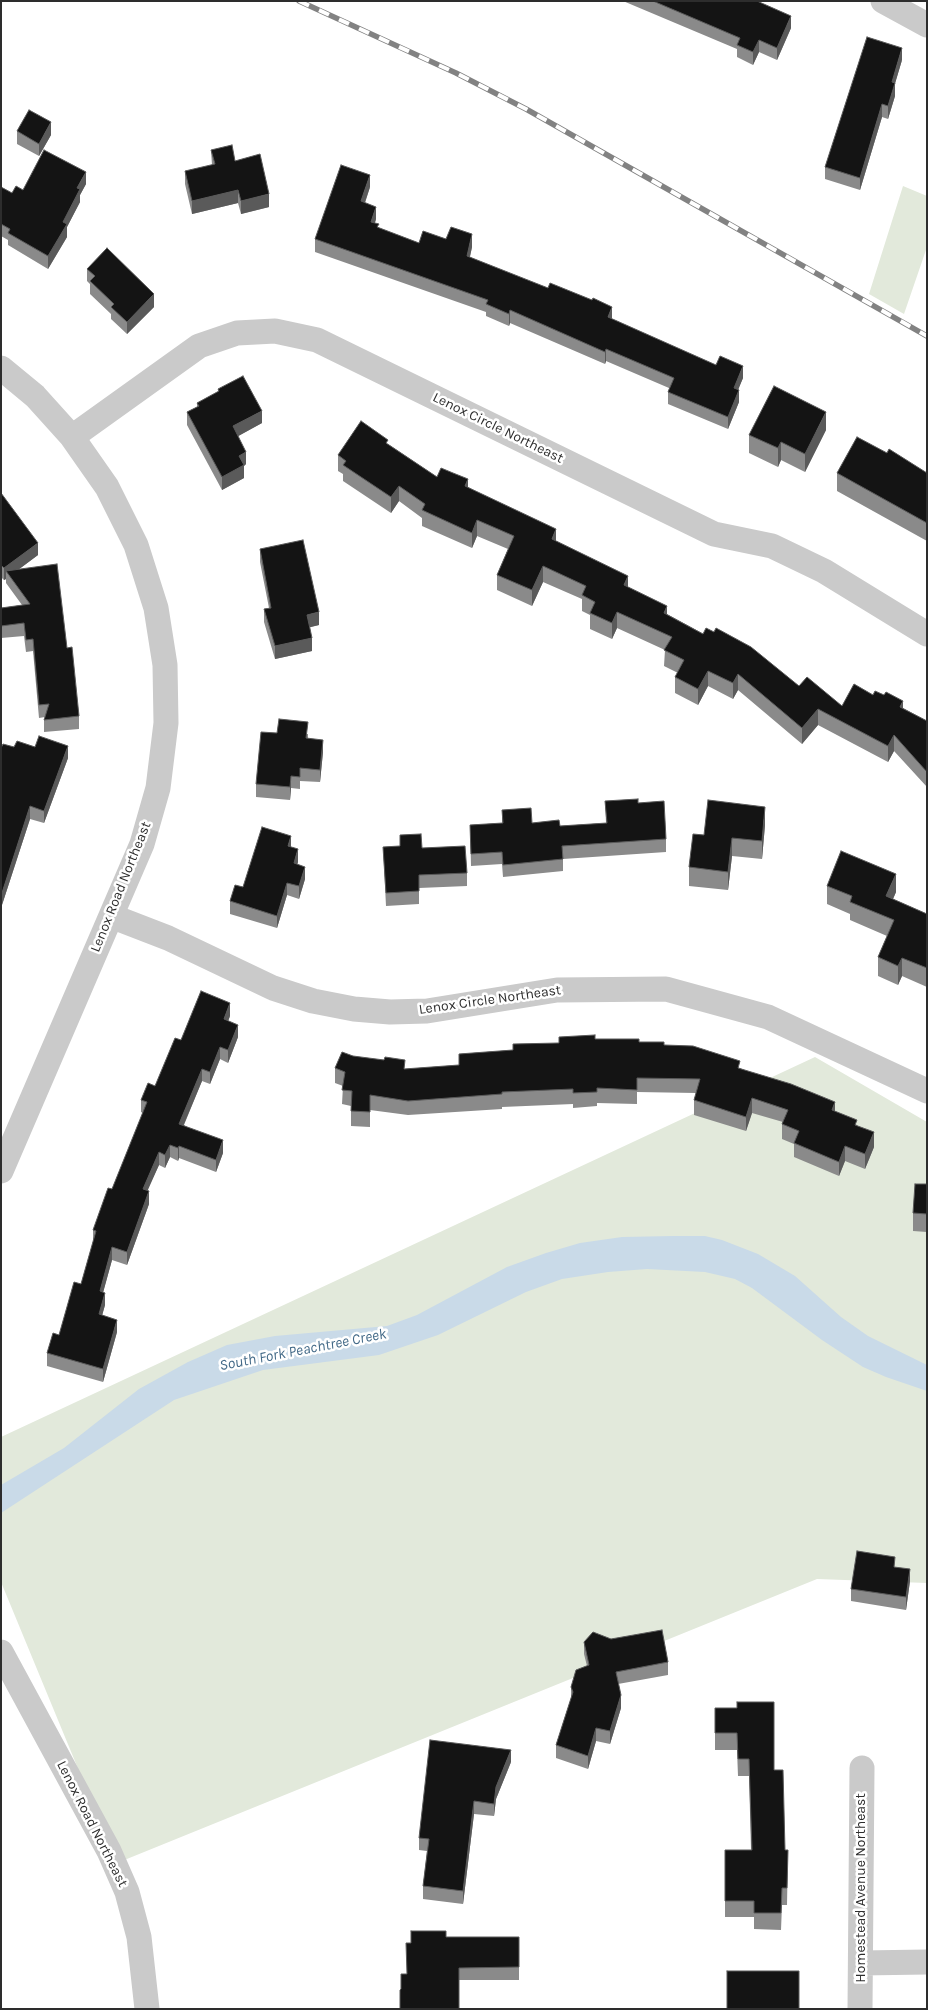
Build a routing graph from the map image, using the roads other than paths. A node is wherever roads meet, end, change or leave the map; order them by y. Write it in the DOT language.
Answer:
graph roads {
  1 [pos="883,1"];
  2 [pos="927,25"];
  3 [pos="1,368"];
  4 [pos="72,437"];
  5 [pos="927,634"];
  6 [pos="112,916"];
  7 [pos="927,1091"];
  8 [pos="1,1171"];
  9 [pos="1,1652"];
  10 [pos="862,1768"];
  11 [pos="927,1962"];
  12 [pos="861,1963"];
  13 [pos="147,2009"];
  14 [pos="860,2009"];
  1 -- 2 [label="street"];
  3 -- 4 [label="street, Lenox Road Northeast"];
  4 -- 5 [label="street, Lenox Circle Northeast"];
  4 -- 6 [label="street, Lenox Road Northeast"];
  6 -- 7 [label="street, Lenox Circle Northeast"];
  6 -- 8 [label="street, Lenox Road Northeast"];
  9 -- 13 [label="street, Lenox Road Northeast"];
  10 -- 12 [label="street, Homestead Avenue Northeast"];
  11 -- 12 [label="street"];
  12 -- 14 [label="street, Homestead Avenue Northeast"];
}
